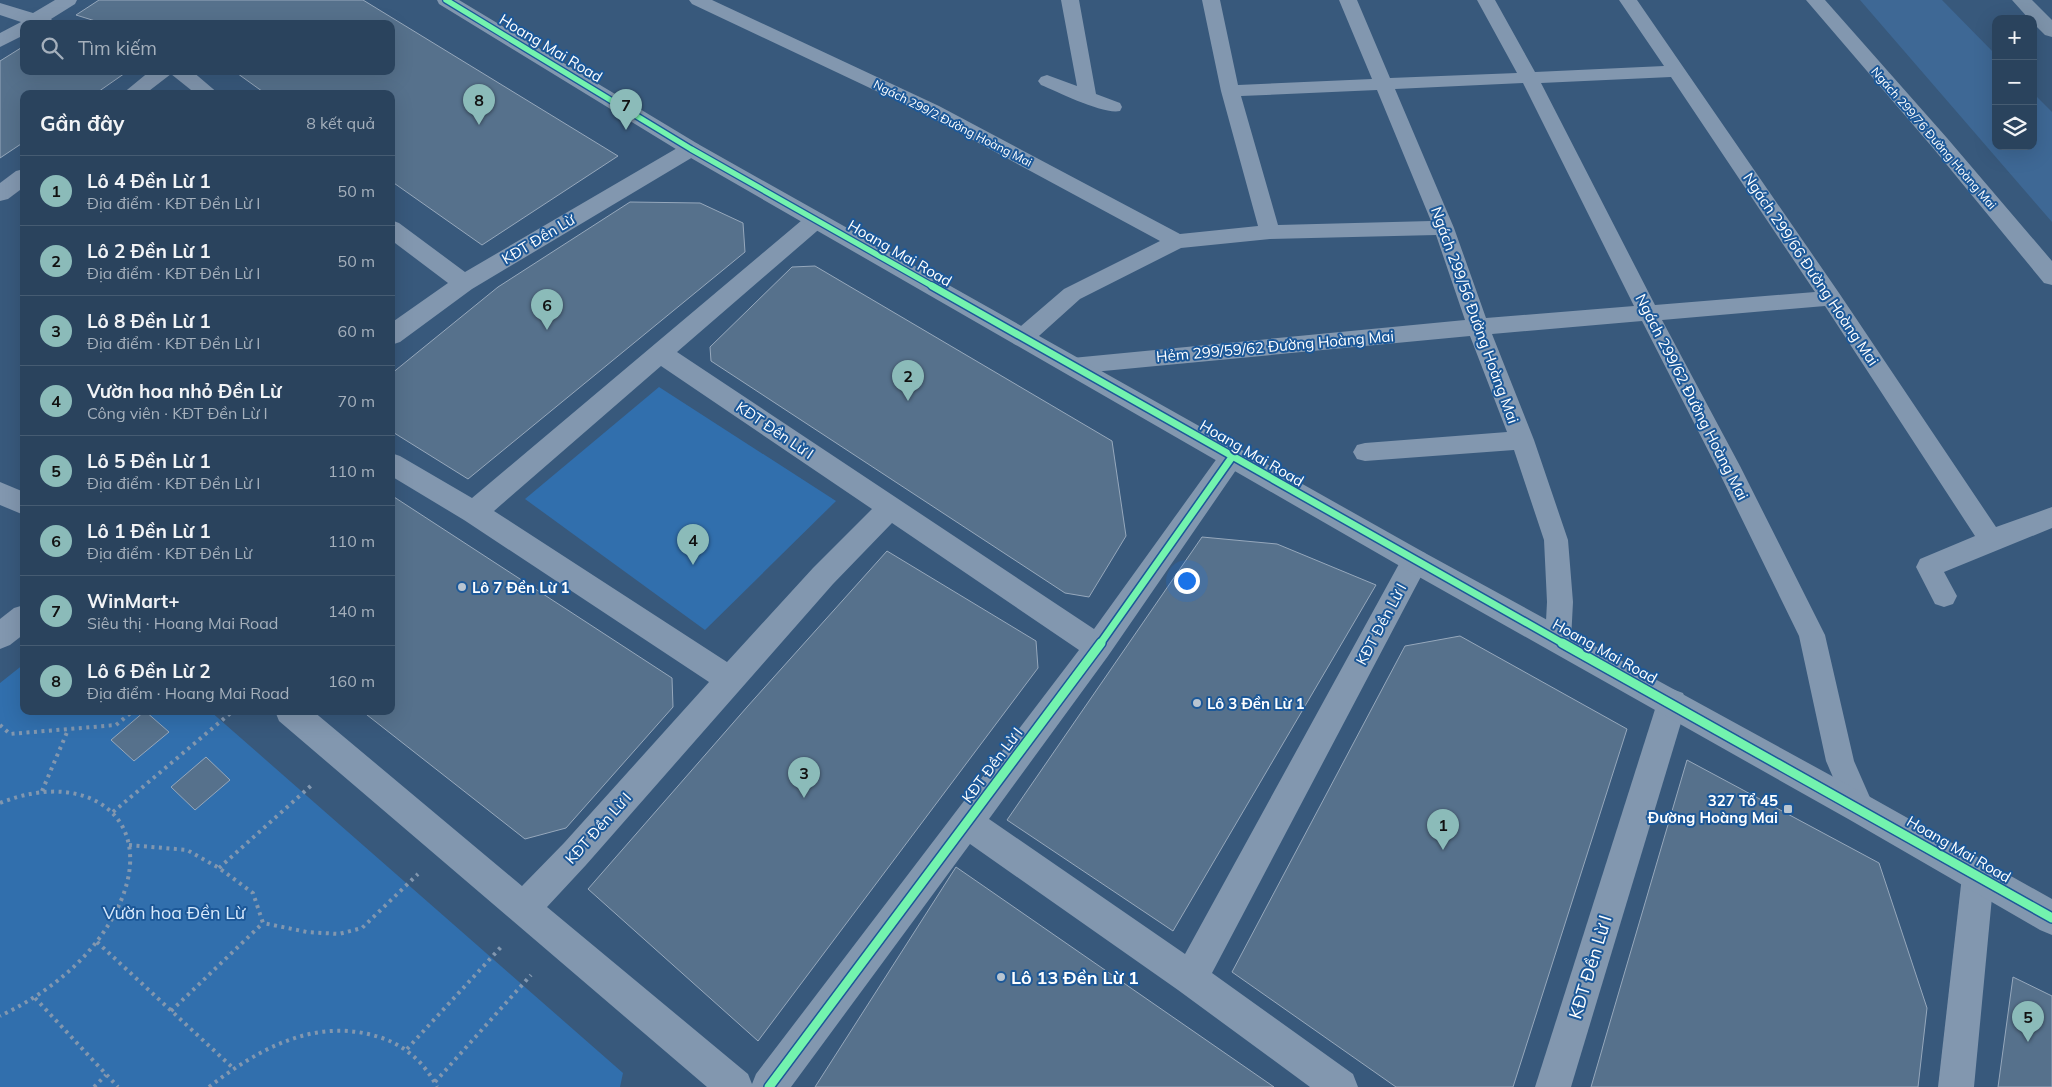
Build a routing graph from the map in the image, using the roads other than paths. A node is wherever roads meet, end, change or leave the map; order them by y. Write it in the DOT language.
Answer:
graph roads {
  1 [pos="68,0"];
  2 [pos="446,0"];
  3 [pos="698,0"];
  4 [pos="1070,0"];
  5 [pos="1211,0"];
  6 [pos="1348,0"];
  7 [pos="1486,0"];
  8 [pos="1628,0"];
  9 [pos="1815,0"];
  10 [pos="2021,0"];
  11 [pos="0,9"];
  12 [pos="24,20"];
  13 [pos="39,20"];
  14 [pos="20,31"];
  15 [pos="2052,31"];
  16 [pos="0,41"];
  17 [pos="1678,71"];
  18 [pos="158,75"];
  19 [pos="184,75"];
  20 [pos="1529,77"];
  21 [pos="1047,81"];
  22 [pos="1384,84"];
  23 [pos="137,90"];
  24 [pos="204,90"];
  25 [pos="1230,91"];
  26 [pos="1088,98"];
  27 [pos="1113,107"];
  28 [pos="691,149"];
  29 [pos="20,179"];
  30 [pos="0,194"];
  31 [pos="816,220"];
  32 [pos="1444,228"];
  33 [pos="395,231"];
  34 [pos="1270,232"];
  35 [pos="1177,241"];
  36 [pos="2052,276"];
  37 [pos="464,282"];
  38 [pos="1831,298"];
  39 [pos="1648,313"];
  40 [pos="1478,327"];
  41 [pos="395,333"];
  42 [pos="1022,338"];
  43 [pos="660,353"];
  44 [pos="1072,366"];
  45 [pos="1522,440"];
  46 [pos="1365,452"];
  47 [pos="1232,457"];
  48 [pos="395,465"];
  49 [pos="0,493"];
  50 [pos="20,502"];
  51 [pos="891,507"];
  52 [pos="474,512"];
  53 [pos="2052,518"];
  54 [pos="1991,540"];
  55 [pos="1415,560"];
  56 [pos="1944,596"];
  57 [pos="20,620"];
  58 [pos="0,636"];
  59 [pos="1558,640"];
  60 [pos="1098,647"];
  61 [pos="730,680"];
  62 [pos="1672,703"];
  63 [pos="295,715"];
  64 [pos="1861,808"];
  65 [pos="966,822"];
  66 [pos="1978,876"];
  67 [pos="524,907"];
  68 [pos="2052,918"];
  69 [pos="1190,978"];
  70 [pos="736,1087"];
  71 [pos="769,1087"];
  72 [pos="1340,1087"];
  73 [pos="1553,1087"];
  74 [pos="1956,1087"];
  1 -- 13 [label="street"];
  2 -- 28 [label="street, Hoang Mai Road"];
  3 -- 35 [label="lane, Ngách 299/2 Đường Hoàng Mai"];
  4 -- 26 [label="lane"];
  5 -- 25 [label="lane"];
  6 -- 22 [label="lane, Ngách 299/56 Đường Hoàng Mai"];
  7 -- 20 [label="lane, Ngách 299/62 Đường Hoàng Mai"];
  8 -- 17 [label="lane, Ngách 299/66 Đường Hoàng Mai"];
  9 -- 36 [label="street, Ngách 299/76 Đường Hoàng Mai"];
  10 -- 15 [label="main road"];
  11 -- 12 [label="street"];
  14 -- 16 [label="street"];
  17 -- 20 [label="lane"];
  17 -- 38 [label="lane, Ngách 299/66 Đường Hoàng Mai"];
  18 -- 23 [label="street"];
  19 -- 24 [label="street"];
  20 -- 22 [label="lane"];
  20 -- 39 [label="lane, Ngách 299/62 Đường Hoàng Mai"];
  21 -- 26 [label="lane"];
  22 -- 25 [label="lane"];
  22 -- 32 [label="lane, Ngách 299/56 Đường Hoàng Mai"];
  25 -- 34 [label="lane"];
  26 -- 27 [label="lane"];
  28 -- 31 [label="street, Hoang Mai Road"];
  28 -- 37 [label="street, KĐT Đền Lừ"];
  29 -- 30 [label="street"];
  31 -- 42 [label="street, Hoang Mai Road"];
  31 -- 43 [label="street"];
  32 -- 34 [label="lane"];
  32 -- 40 [label="lane, Ngách 299/56 Đường Hoàng Mai"];
  33 -- 37 [label="street"];
  34 -- 35 [label="lane"];
  35 -- 42 [label="lane"];
  37 -- 41 [label="street, KĐT Đền Lừ"];
  38 -- 39 [label="lane, Hẻm 299/59/62 Đường Hoàng Mai"];
  38 -- 54 [label="lane, Ngách 299/66 Đường Hoàng Mai"];
  39 -- 40 [label="lane, Hẻm 299/59/62 Đường Hoàng Mai"];
  39 -- 64 [label="lane, Ngách 299/62 Đường Hoàng Mai"];
  40 -- 44 [label="lane, Hẻm 299/59/62 Đường Hoàng Mai"];
  40 -- 45 [label="lane, Ngách 299/56 Đường Hoàng Mai"];
  42 -- 44 [label="street, Hoang Mai Road"];
  43 -- 51 [label="street, KĐT Đền Lừ I"];
  43 -- 52 [label="street"];
  44 -- 47 [label="street, Hoang Mai Road"];
  45 -- 46 [label="lane"];
  45 -- 59 [label="lane, Ngách 299/56 Đường Hoàng Mai"];
  47 -- 55 [label="street, Hoang Mai Road"];
  47 -- 60 [label="street, KĐT Đền Lừ I"];
  48 -- 52 [label="street"];
  49 -- 50 [label="street"];
  51 -- 60 [label="street, KĐT Đền Lừ I"];
  51 -- 61 [label="street, KĐT Đền Lừ I"];
  52 -- 61 [label="street"];
  53 -- 54 [label="lane"];
  54 -- 56 [label="lane"];
  55 -- 59 [label="street, Hoang Mai Road"];
  55 -- 69 [label="street, KĐT Đền Lừ I"];
  57 -- 58 [label="street"];
  59 -- 62 [label="street, Hoang Mai Road"];
  60 -- 65 [label="street, KĐT Đền Lừ I"];
  61 -- 67 [label="street, KĐT Đền Lừ I"];
  62 -- 64 [label="street, Hoang Mai Road"];
  62 -- 73 [label="street, KĐT Đền Lừ I"];
  63 -- 67 [label="street"];
  64 -- 66 [label="street, Hoang Mai Road"];
  65 -- 69 [label="street, KĐT Đền Lừ I"];
  65 -- 71 [label="street, KĐT Đền Lừ I"];
  66 -- 68 [label="street, Hoang Mai Road"];
  66 -- 74 [label="street"];
  67 -- 70 [label="street"];
  69 -- 72 [label="street, KĐT Đền Lừ I"];
}
